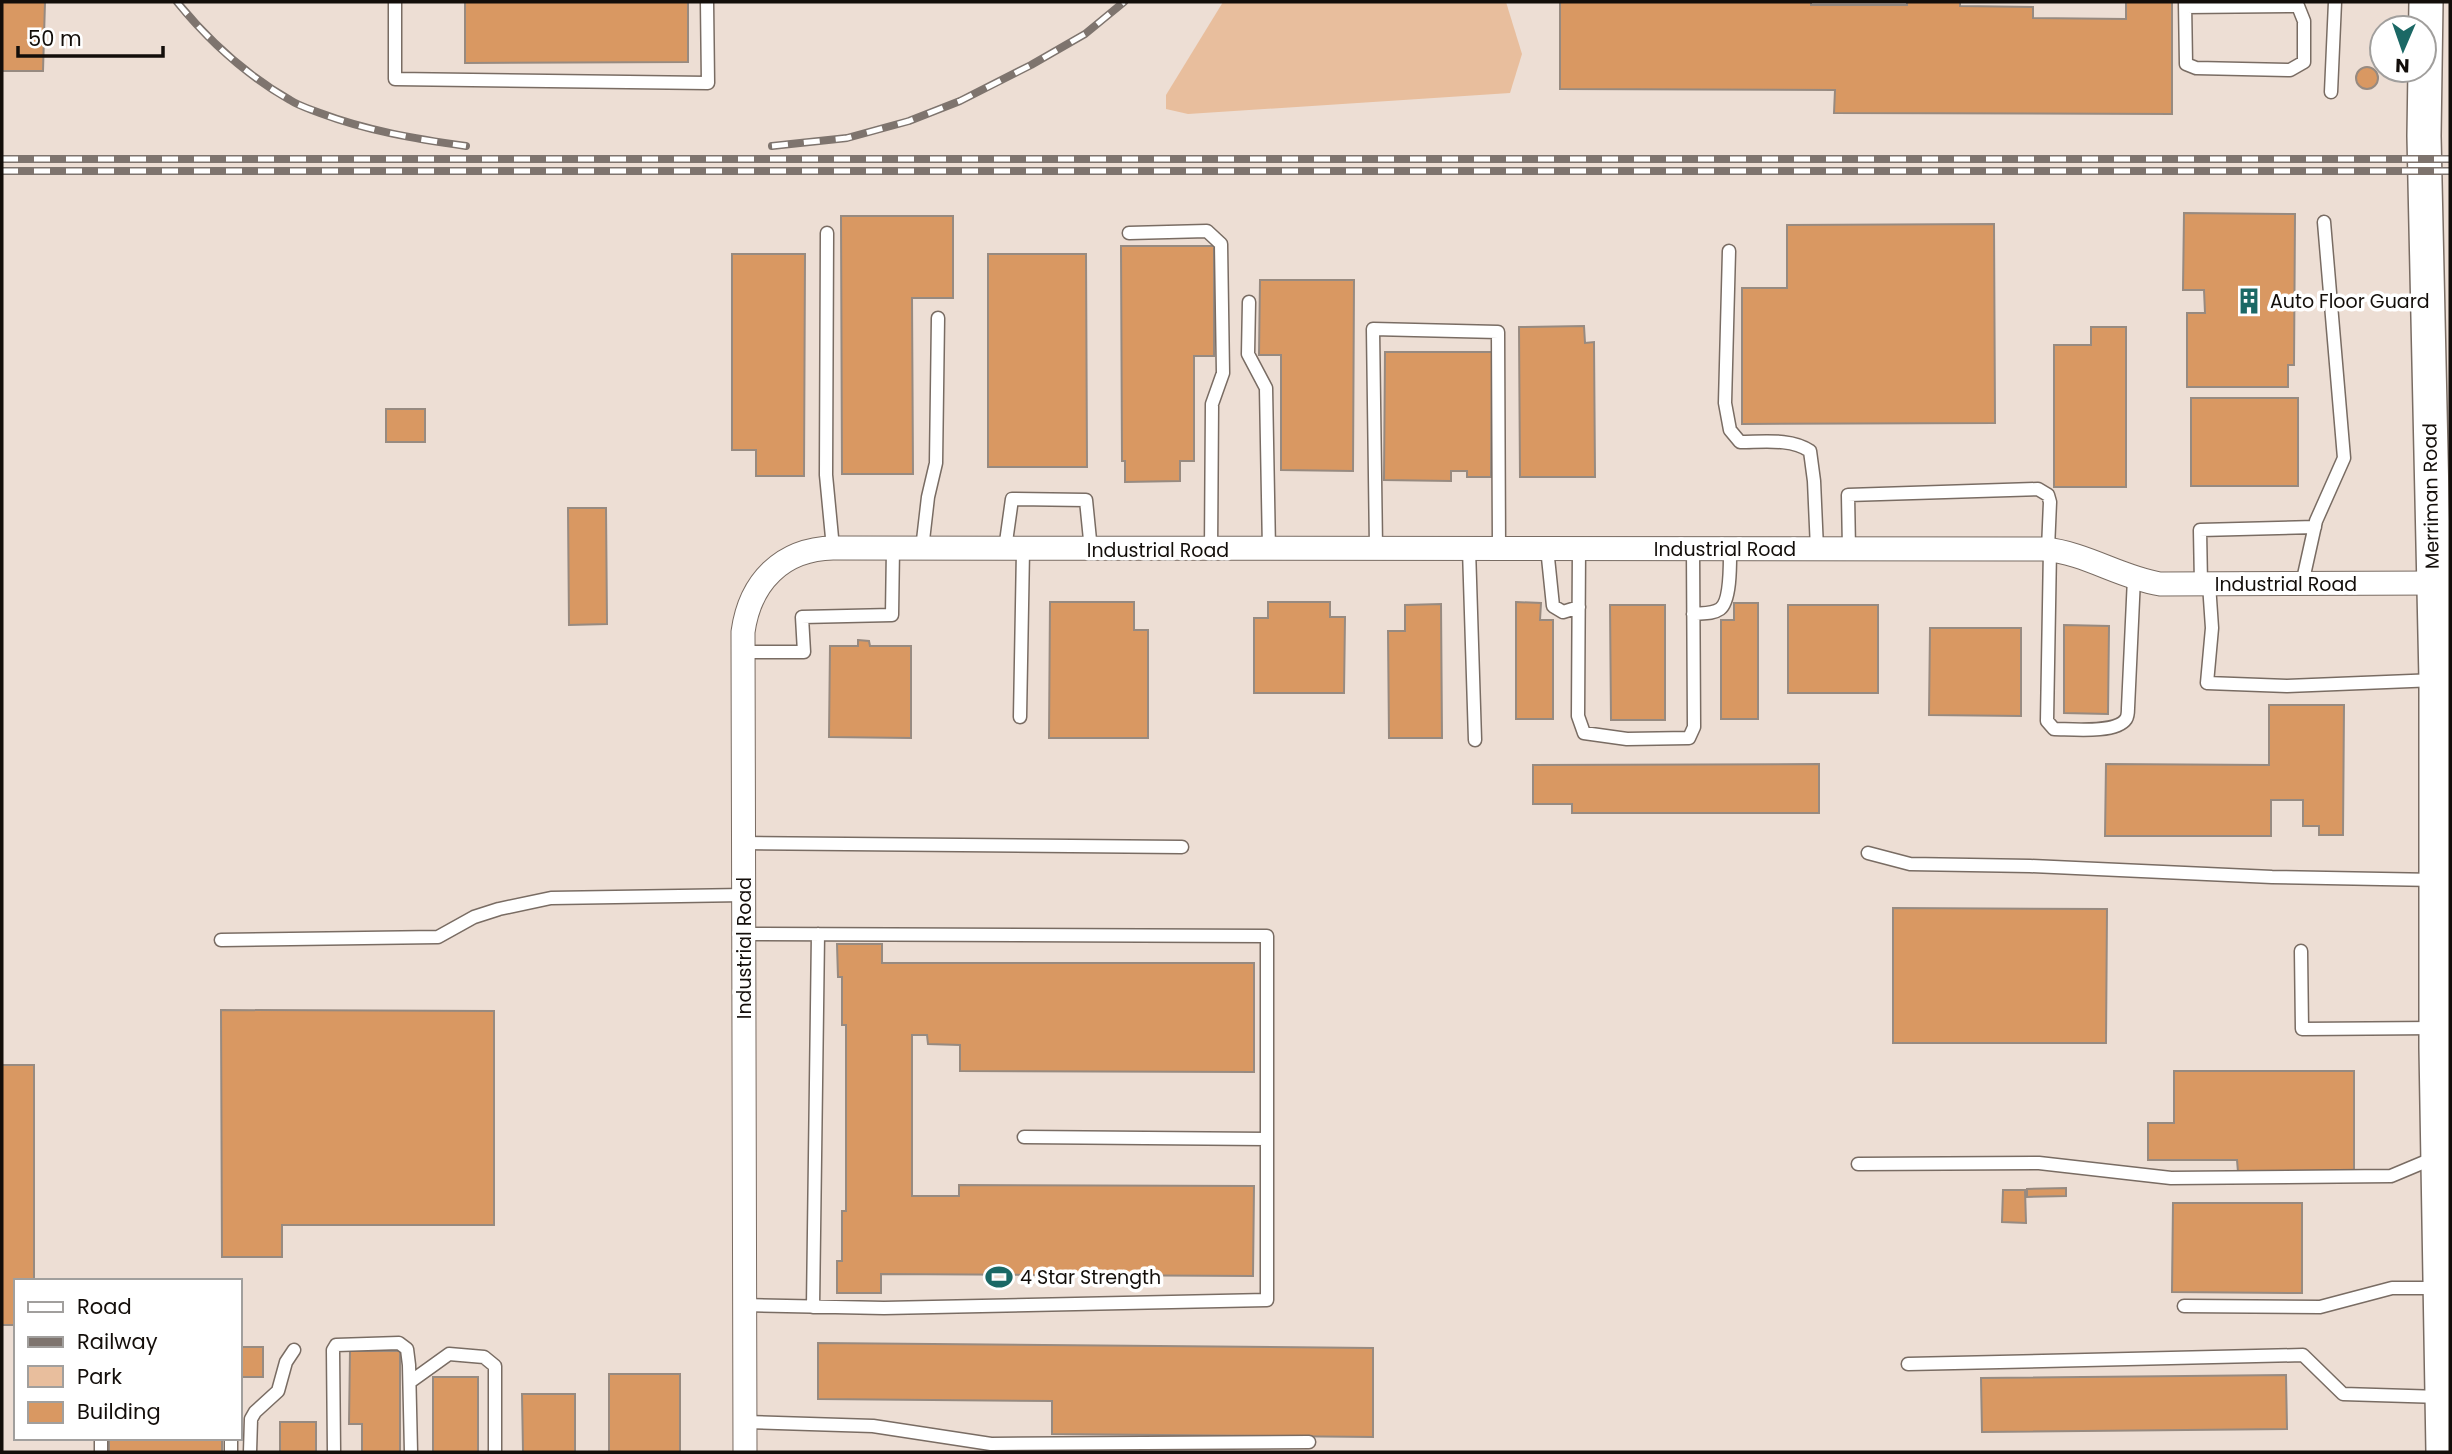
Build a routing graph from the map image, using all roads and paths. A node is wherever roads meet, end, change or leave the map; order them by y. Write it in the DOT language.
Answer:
graph roads {
  1 [pos="395,2"];
  2 [pos="707,2"];
  3 [pos="2335,2"];
  4 [pos="2426,2"];
  5 [pos="2185,5"];
  6 [pos="2331,92"];
  7 [pos="2324,222"];
  8 [pos="827,233"];
  9 [pos="1129,233"];
  10 [pos="1729,251"];
  11 [pos="1249,302"];
  12 [pos="939,318"];
  13 [pos="2315,527"];
  14 [pos="833,548"];
  15 [pos="893,548"];
  16 [pos="1376,548"];
  17 [pos="1499,548"];
  18 [pos="1547,548"];
  19 [pos="1579,548"];
  20 [pos="922,549"];
  21 [pos="1014,549"];
  22 [pos="1469,549"];
  23 [pos="1693,549"];
  24 [pos="1730,549"];
  25 [pos="1817,549"];
  26 [pos="1849,549"];
  27 [pos="2049,549"];
  28 [pos="1091,550"];
  29 [pos="1269,550"];
  30 [pos="1211,551"];
  31 [pos="2134,578"];
  32 [pos="2442,583"];
  33 [pos="2205,584"];
  34 [pos="2302,584"];
  35 [pos="1579,607"];
  36 [pos="1693,614"];
  37 [pos="743,652"];
  38 [pos="2436,680"];
  39 [pos="1020,717"];
  40 [pos="1475,740"];
  41 [pos="2443,788"];
  42 [pos="743,843"];
  43 [pos="1182,847"];
  44 [pos="1868,853"];
  45 [pos="2441,865"];
  46 [pos="744,895"];
  47 [pos="744,934"];
  48 [pos="818,934"];
  49 [pos="221,940"];
  50 [pos="2301,951"];
  51 [pos="2436,1027"];
  52 [pos="1024,1137"];
  53 [pos="1267,1139"];
  54 [pos="2444,1156"];
  55 [pos="1858,1164"];
  56 [pos="2440,1289"];
  57 [pos="744,1305"];
  58 [pos="2184,1306"];
  59 [pos="813,1307"];
  60 [pos="294,1350"];
  61 [pos="1908,1364"];
  62 [pos="410,1382"];
  63 [pos="2441,1397"];
  64 [pos="744,1422"];
  65 [pos="1309,1442"];
  66 [pos="250,1452"];
  67 [pos="334,1452"];
  68 [pos="411,1452"];
  69 [pos="495,1452"];
  70 [pos="745,1452"];
  71 [pos="2442,1452"];
  1 -- 2 [label="lane"];
  3 -- 6 [label="lane"];
  4 -- 32 [label="main road, Merriman Road"];
  5 -- 5 [label="lane"];
  7 -- 13 [label="lane"];
  8 -- 14 [label="lane"];
  9 -- 30 [label="lane"];
  10 -- 25 [label="lane"];
  11 -- 29 [label="lane"];
  12 -- 20 [label="lane"];
  13 -- 33 [label="lane"];
  13 -- 34 [label="lane"];
  14 -- 15 [label="street, Industrial Road"];
  14 -- 37 [label="street, Industrial Road"];
  15 -- 20 [label="street, Industrial Road"];
  15 -- 37 [label="lane"];
  16 -- 17 [label="lane"];
  16 -- 22 [label="street, Industrial Road"];
  16 -- 29 [label="street, Industrial Road"];
  17 -- 18 [label="street, Industrial Road"];
  17 -- 22 [label="street, Industrial Road"];
  18 -- 19 [label="street, Industrial Road"];
  18 -- 35 [label="lane"];
  19 -- 23 [label="street, Industrial Road"];
  19 -- 35 [label="lane"];
  20 -- 21 [label="street, Industrial Road"];
  21 -- 28 [label="street, Industrial Road"];
  21 -- 28 [label="lane"];
  21 -- 39 [label="lane"];
  22 -- 40 [label="lane"];
  23 -- 24 [label="street, Industrial Road"];
  23 -- 36 [label="lane"];
  24 -- 25 [label="street, Industrial Road"];
  24 -- 36 [label="lane"];
  25 -- 26 [label="street, Industrial Road"];
  26 -- 27 [label="street, Industrial Road"];
  26 -- 27 [label="lane"];
  27 -- 31 [label="street, Industrial Road"];
  27 -- 31 [label="lane"];
  28 -- 30 [label="street, Industrial Road"];
  29 -- 30 [label="street, Industrial Road"];
  31 -- 33 [label="street, Industrial Road"];
  32 -- 34 [label="street, Industrial Road"];
  32 -- 38 [label="main road, Merriman Road"];
  33 -- 34 [label="street, Industrial Road"];
  33 -- 38 [label="lane"];
  35 -- 36 [label="lane"];
  37 -- 42 [label="street, Industrial Road"];
  38 -- 41 [label="main road, Merriman Road"];
  41 -- 45 [label="main road, Merriman Road"];
  42 -- 43 [label="lane"];
  42 -- 46 [label="street, Industrial Road"];
  44 -- 45 [label="lane"];
  45 -- 51 [label="main road, Merriman Road"];
  46 -- 47 [label="street, Industrial Road"];
  46 -- 49 [label="lane"];
  47 -- 48 [label="lane"];
  47 -- 57 [label="street, Industrial Road"];
  48 -- 53 [label="lane"];
  48 -- 59 [label="lane"];
  50 -- 51 [label="lane"];
  51 -- 54 [label="main road, Merriman Road"];
  52 -- 53 [label="lane"];
  53 -- 59 [label="lane"];
  54 -- 55 [label="lane"];
  54 -- 56 [label="main road, Merriman Road"];
  56 -- 58 [label="lane"];
  56 -- 63 [label="main road, Merriman Road"];
  57 -- 59 [label="lane"];
  57 -- 64 [label="street, Industrial Road"];
  60 -- 66 [label="lane"];
  61 -- 63 [label="lane"];
  62 -- 67 [label="lane"];
  62 -- 68 [label="lane"];
  62 -- 69 [label="lane"];
  63 -- 71 [label="main road, Merriman Road"];
  64 -- 65 [label="lane"];
  64 -- 70 [label="street, Industrial Road"];
}
